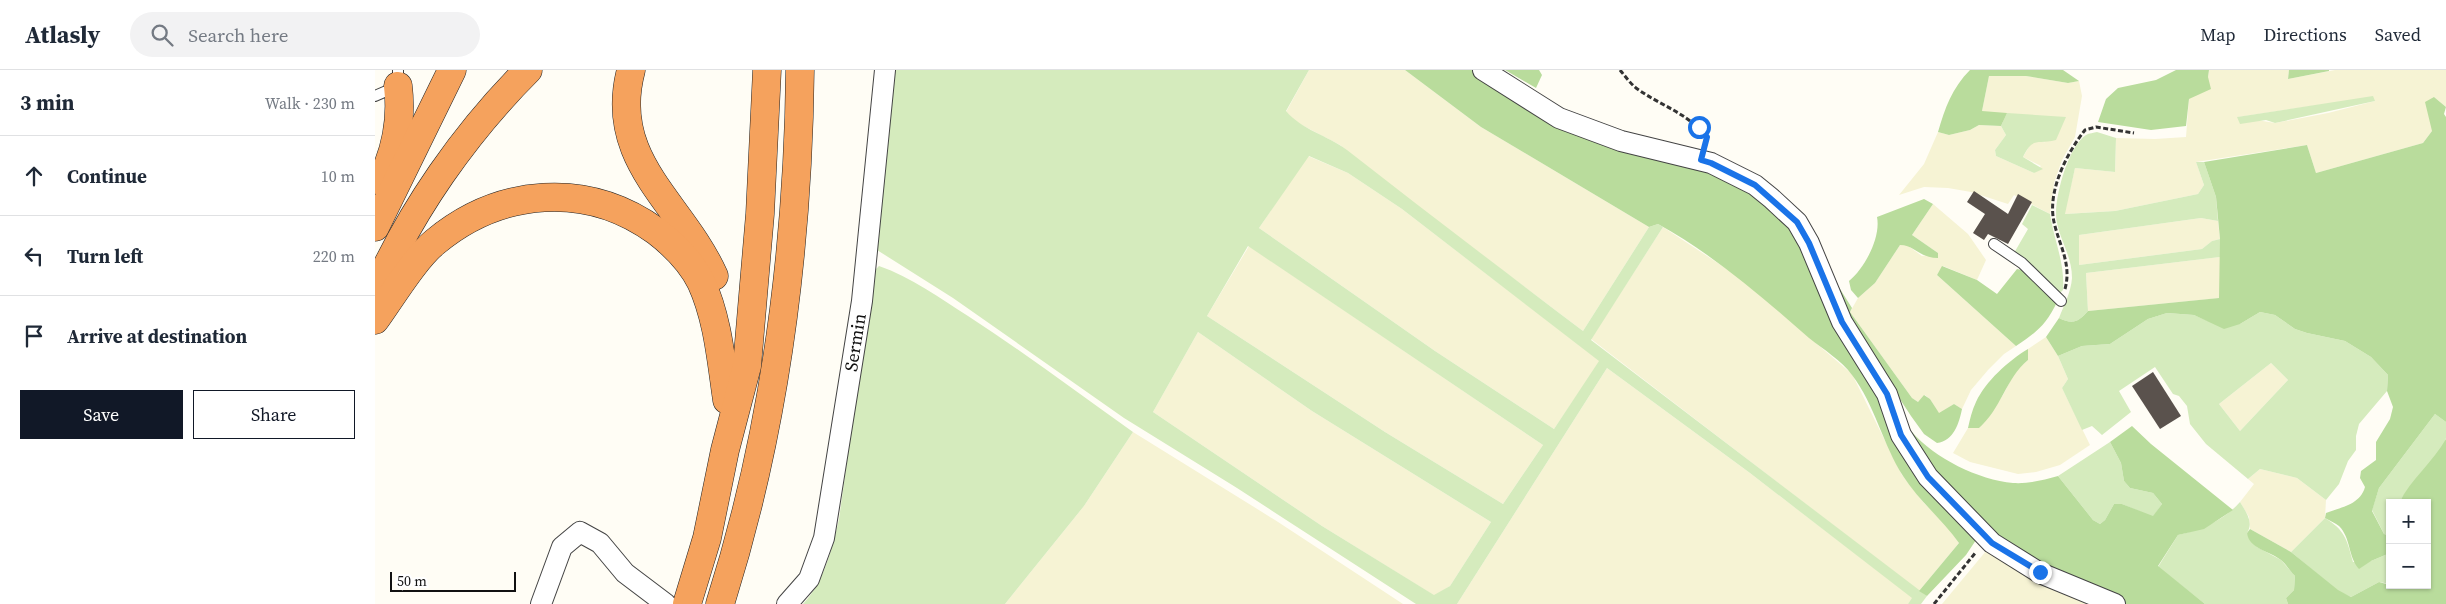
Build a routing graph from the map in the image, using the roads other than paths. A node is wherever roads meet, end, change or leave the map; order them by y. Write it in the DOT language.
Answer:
graph roads {
  1 [pos="452,70"];
  2 [pos="528,70"];
  3 [pos="631,70"];
  4 [pos="767,70"];
  5 [pos="801,70"];
  6 [pos="820,70"];
  7 [pos="885,70"];
  8 [pos="1483,70"];
  9 [pos="390,84"];
  10 [pos="799,137"];
  11 [pos="375,195"];
  12 [pos="375,227"];
  13 [pos="1995,244"];
  14 [pos="375,292"];
  15 [pos="2061,301"];
  16 [pos="375,320"];
  17 [pos="727,400"];
  18 [pos="725,450"];
  19 [pos="541,604"];
  20 [pos="666,604"];
  21 [pos="687,604"];
  22 [pos="720,604"];
  23 [pos="787,604"];
  24 [pos="2115,604"];
  1 -- 12 [label="highway"];
  2 -- 14 [label="highway"];
  3 -- 17 [label="highway"];
  4 -- 18 [label="highway"];
  5 -- 10 [label="highway"];
  6 -- 10 [label="highway"];
  7 -- 23 [label="street, Sermin"];
  8 -- 24 [label="street"];
  9 -- 11 [label="highway"];
  10 -- 22 [label="highway"];
  13 -- 15 [label="lane"];
  16 -- 17 [label="highway"];
  17 -- 18 [label="highway"];
  18 -- 21 [label="highway"];
  19 -- 20 [label="street"];
}
